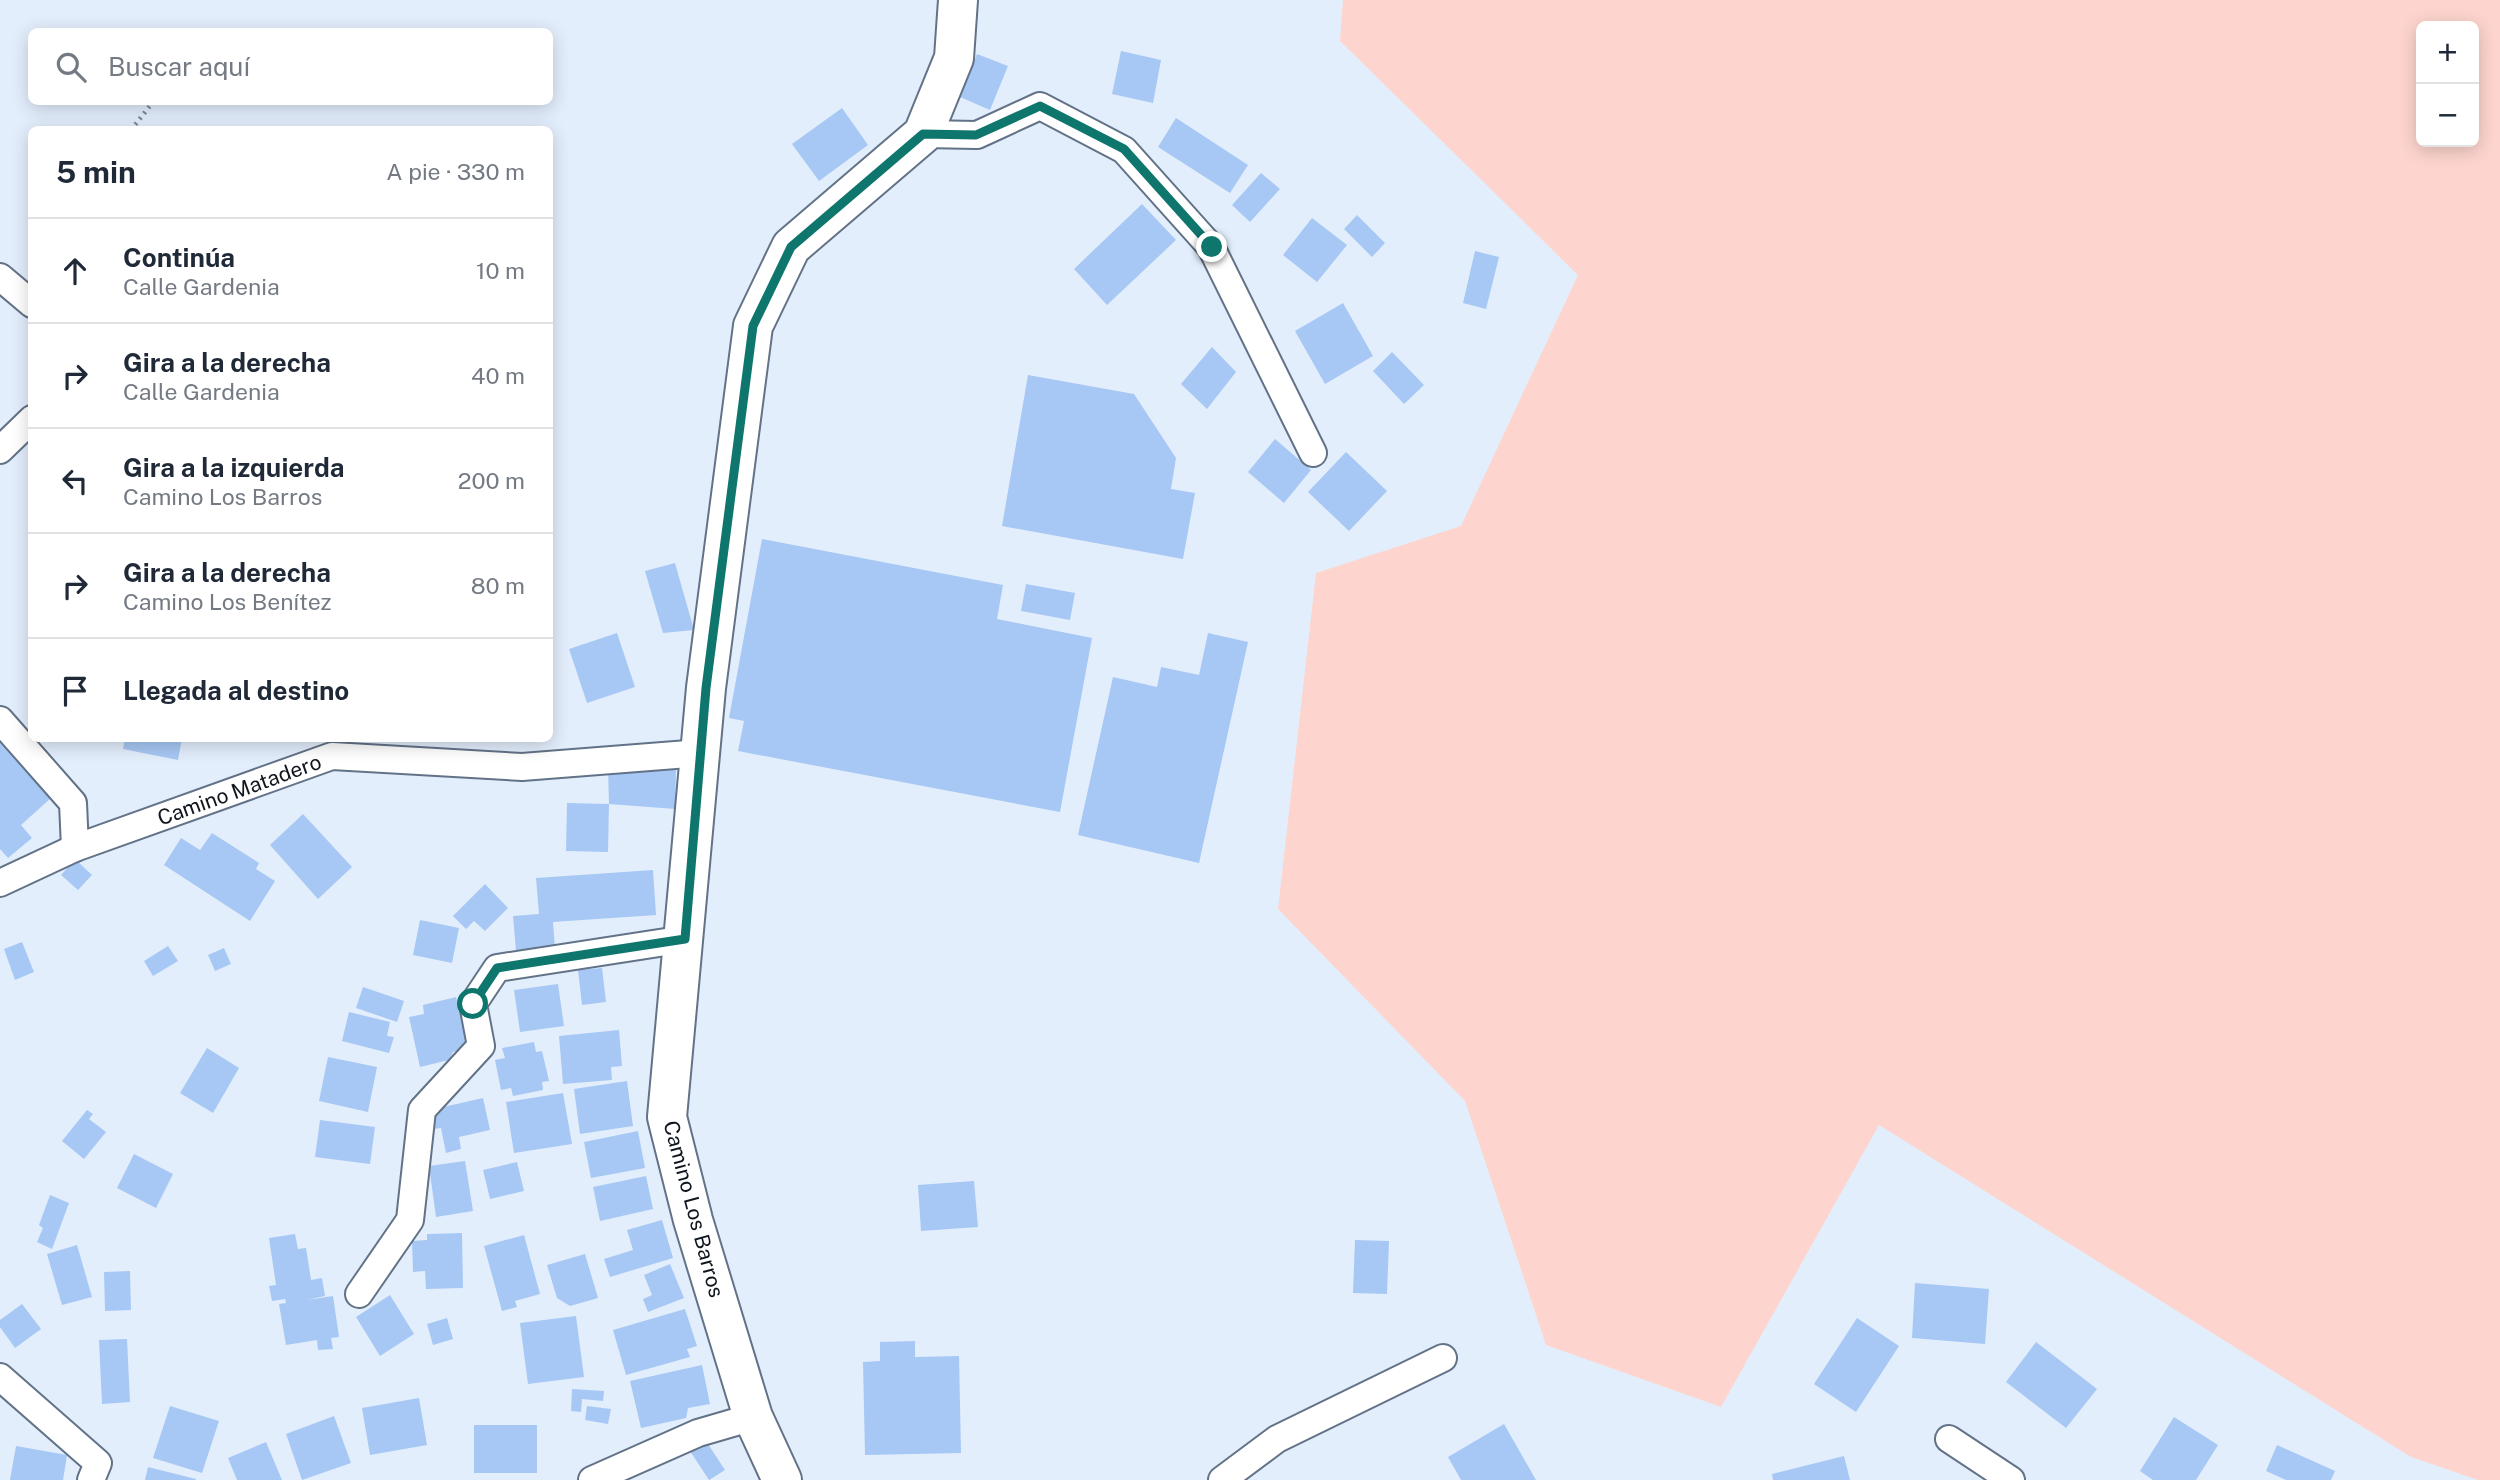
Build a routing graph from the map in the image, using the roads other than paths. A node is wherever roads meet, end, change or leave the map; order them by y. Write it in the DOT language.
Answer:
graph roads {
  1 [pos="958,0"];
  2 [pos="923,134"];
  3 [pos="0,276"];
  4 [pos="28,300"];
  5 [pos="28,423"];
  6 [pos="0,450"];
  7 [pos="1313,453"];
  8 [pos="0,720"];
  9 [pos="701,752"];
  10 [pos="75,848"];
  11 [pos="0,883"];
  12 [pos="685,939"];
  13 [pos="359,1294"];
  14 [pos="1443,1358"];
  15 [pos="0,1377"];
  16 [pos="753,1417"];
  17 [pos="1949,1440"];
  18 [pos="95,1471"];
  19 [pos="592,1480"];
  20 [pos="782,1480"];
  21 [pos="1222,1480"];
  22 [pos="2011,1480"];
  1 -- 2 [label="street, Camino Los Barros"];
  2 -- 7 [label="street"];
  2 -- 9 [label="street, Camino Los Barros"];
  3 -- 4 [label="street"];
  5 -- 6 [label="street"];
  8 -- 10 [label="street"];
  9 -- 10 [label="street, Camino Matadero"];
  9 -- 12 [label="street, Camino Los Barros"];
  10 -- 11 [label="street, Camino Matadero"];
  12 -- 13 [label="street"];
  12 -- 16 [label="street, Camino Los Barros"];
  14 -- 21 [label="street"];
  15 -- 18 [label="street"];
  16 -- 19 [label="street"];
  16 -- 20 [label="street, Camino Los Barros"];
  17 -- 22 [label="street"];
}
